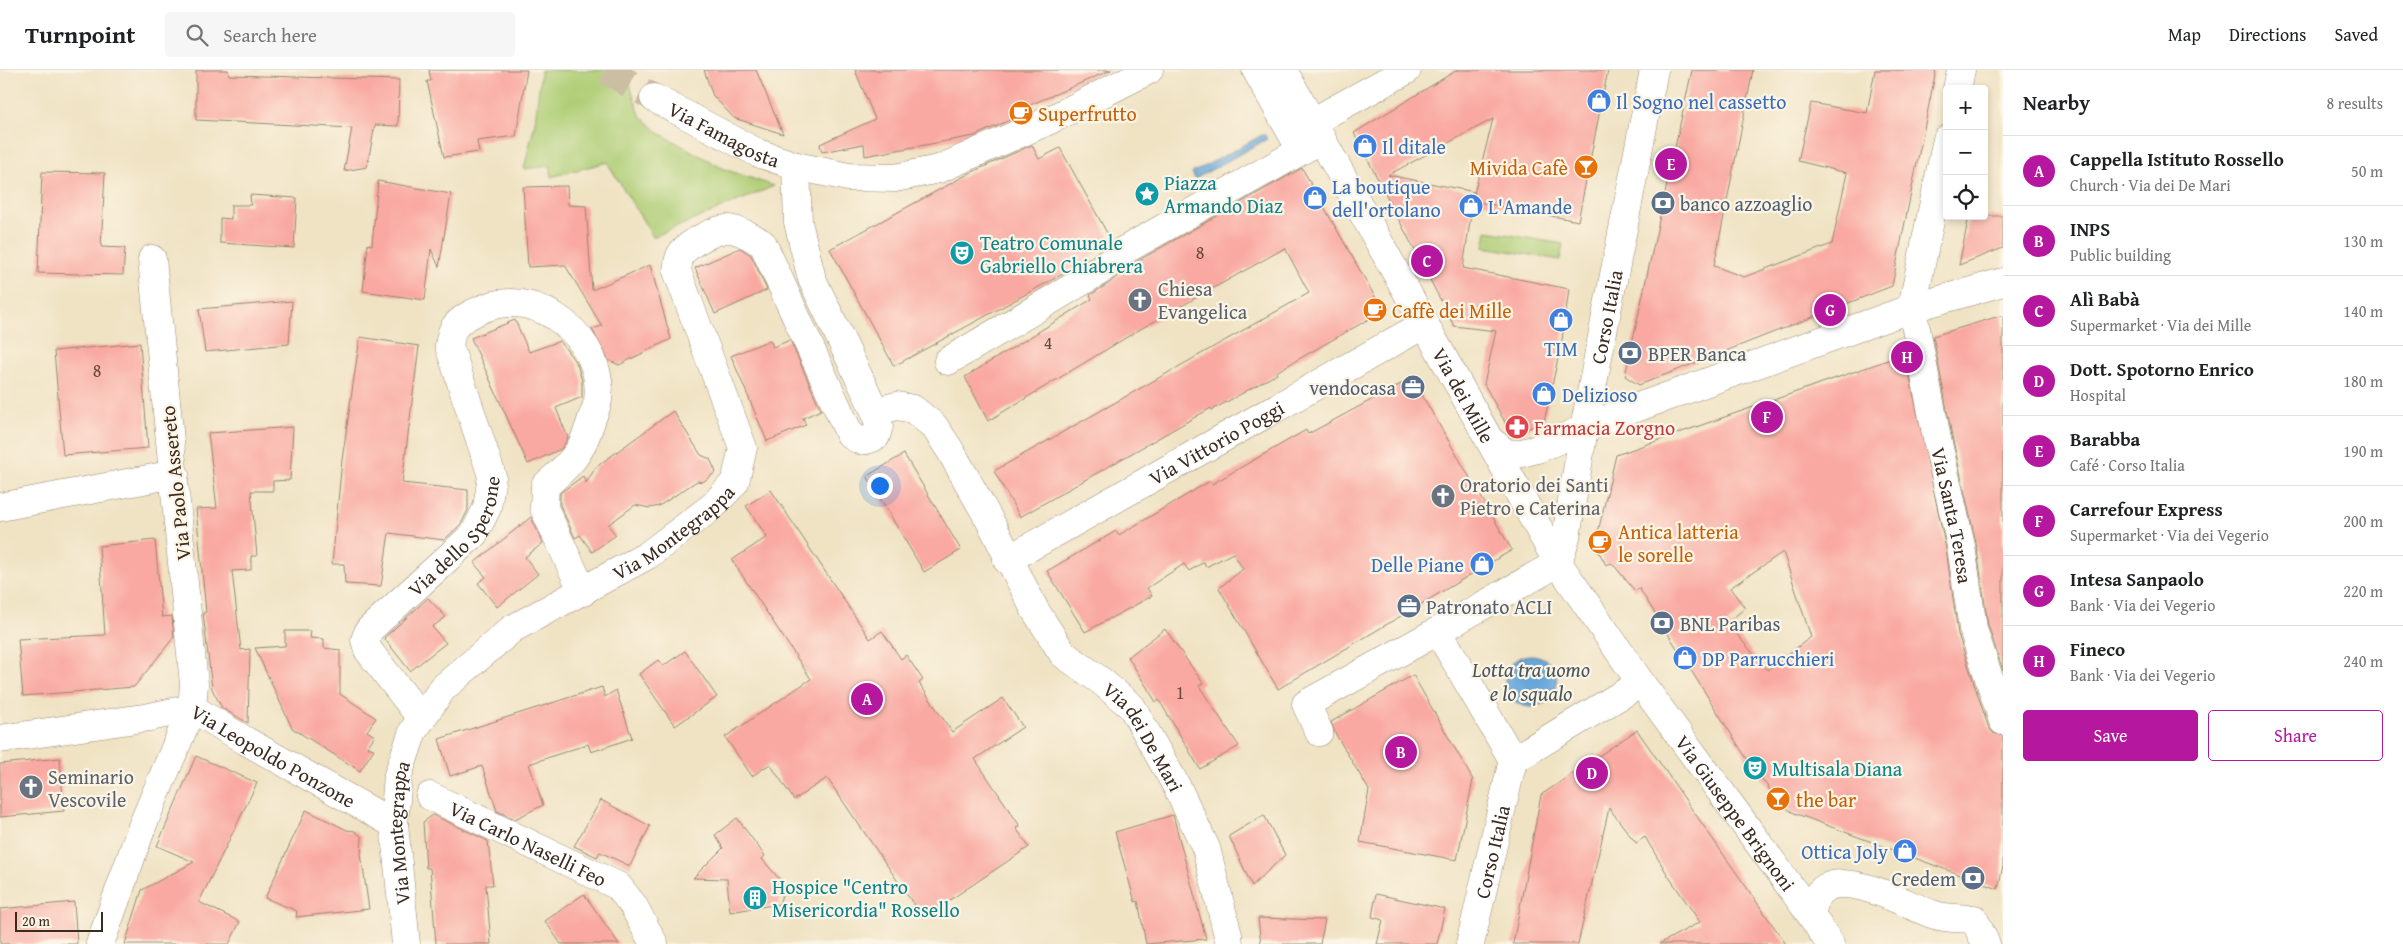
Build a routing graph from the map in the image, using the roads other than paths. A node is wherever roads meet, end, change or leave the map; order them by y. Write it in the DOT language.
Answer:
graph roads {
  1 [pos="1149,70"];
  2 [pos="1256,70"];
  3 [pos="1283,70"];
  4 [pos="1408,70"];
  5 [pos="1654,70"];
  6 [pos="1961,70"];
  7 [pos="1958,85"];
  8 [pos="654,98"];
  9 [pos="1312,137"];
  10 [pos="1943,158"];
  11 [pos="796,166"];
  12 [pos="152,259"];
  13 [pos="2003,282"];
  14 [pos="1912,308"];
  15 [pos="1425,324"];
  16 [pos="948,361"];
  17 [pos="875,411"];
  18 [pos="1584,429"];
  19 [pos="1492,442"];
  20 [pos="175,474"];
  21 [pos="0,508"];
  22 [pos="1007,560"];
  23 [pos="1558,563"];
  24 [pos="583,592"];
  25 [pos="1438,631"];
  26 [pos="1641,683"];
  27 [pos="192,708"];
  28 [pos="422,719"];
  29 [pos="2003,721"];
  30 [pos="1319,732"];
  31 [pos="0,739"];
  32 [pos="1513,760"];
  33 [pos="430,796"];
  34 [pos="394,824"];
  35 [pos="1811,914"];
  36 [pos="100,944"];
  37 [pos="406,944"];
  38 [pos="654,944"];
  39 [pos="1228,944"];
  40 [pos="1470,944"];
  41 [pos="1830,944"];
  42 [pos="1986,944"];
  1 -- 11 [label="street"];
  2 -- 9 [label="street"];
  3 -- 9 [label="street, Via dei Mille"];
  4 -- 9 [label="street"];
  5 -- 18 [label="street, Corso Italia"];
  6 -- 7 [label="street"];
  8 -- 11 [label="street, Via Famagosta"];
  9 -- 15 [label="street, Via dei Mille"];
  9 -- 16 [label="street"];
  10 -- 14 [label="street"];
  11 -- 17 [label="street"];
  12 -- 20 [label="street, Via Paolo Assereto"];
  13 -- 14 [label="street"];
  14 -- 18 [label="street"];
  14 -- 29 [label="street, Via Santa Teresa"];
  15 -- 19 [label="street, Via dei Mille"];
  15 -- 22 [label="street, Via Vittorio Poggi"];
  17 -- 22 [label="street, Via dei De Mari"];
  17 -- 24 [label="street, Via Montegrappa"];
  18 -- 19 [label="street"];
  18 -- 23 [label="street, Corso Italia"];
  19 -- 23 [label="street, Via dei Mille"];
  20 -- 21 [label="street"];
  20 -- 27 [label="street, Via Paolo Assereto"];
  22 -- 39 [label="street, Via dei De Mari"];
  23 -- 25 [label="street"];
  23 -- 26 [label="street, Via dei Mille"];
  24 -- 28 [label="street, Via Montegrappa"];
  24 -- 28 [label="street, Via dello Sperone"];
  25 -- 30 [label="street"];
  25 -- 32 [label="street"];
  26 -- 32 [label="street"];
  26 -- 35 [label="street, Via Giuseppe Brignoni"];
  27 -- 31 [label="street, Via Leopoldo Ponzone"];
  27 -- 34 [label="street, Via Leopoldo Ponzone"];
  27 -- 36 [label="street, Via Paolo Assereto"];
  28 -- 34 [label="street, Via Montegrappa"];
  32 -- 40 [label="street, Corso Italia"];
  33 -- 38 [label="street, Via Carlo Naselli Feo"];
  34 -- 37 [label="street, Via Montegrappa"];
  35 -- 41 [label="street, Via Giuseppe Brignoni"];
  35 -- 42 [label="street"];
}
